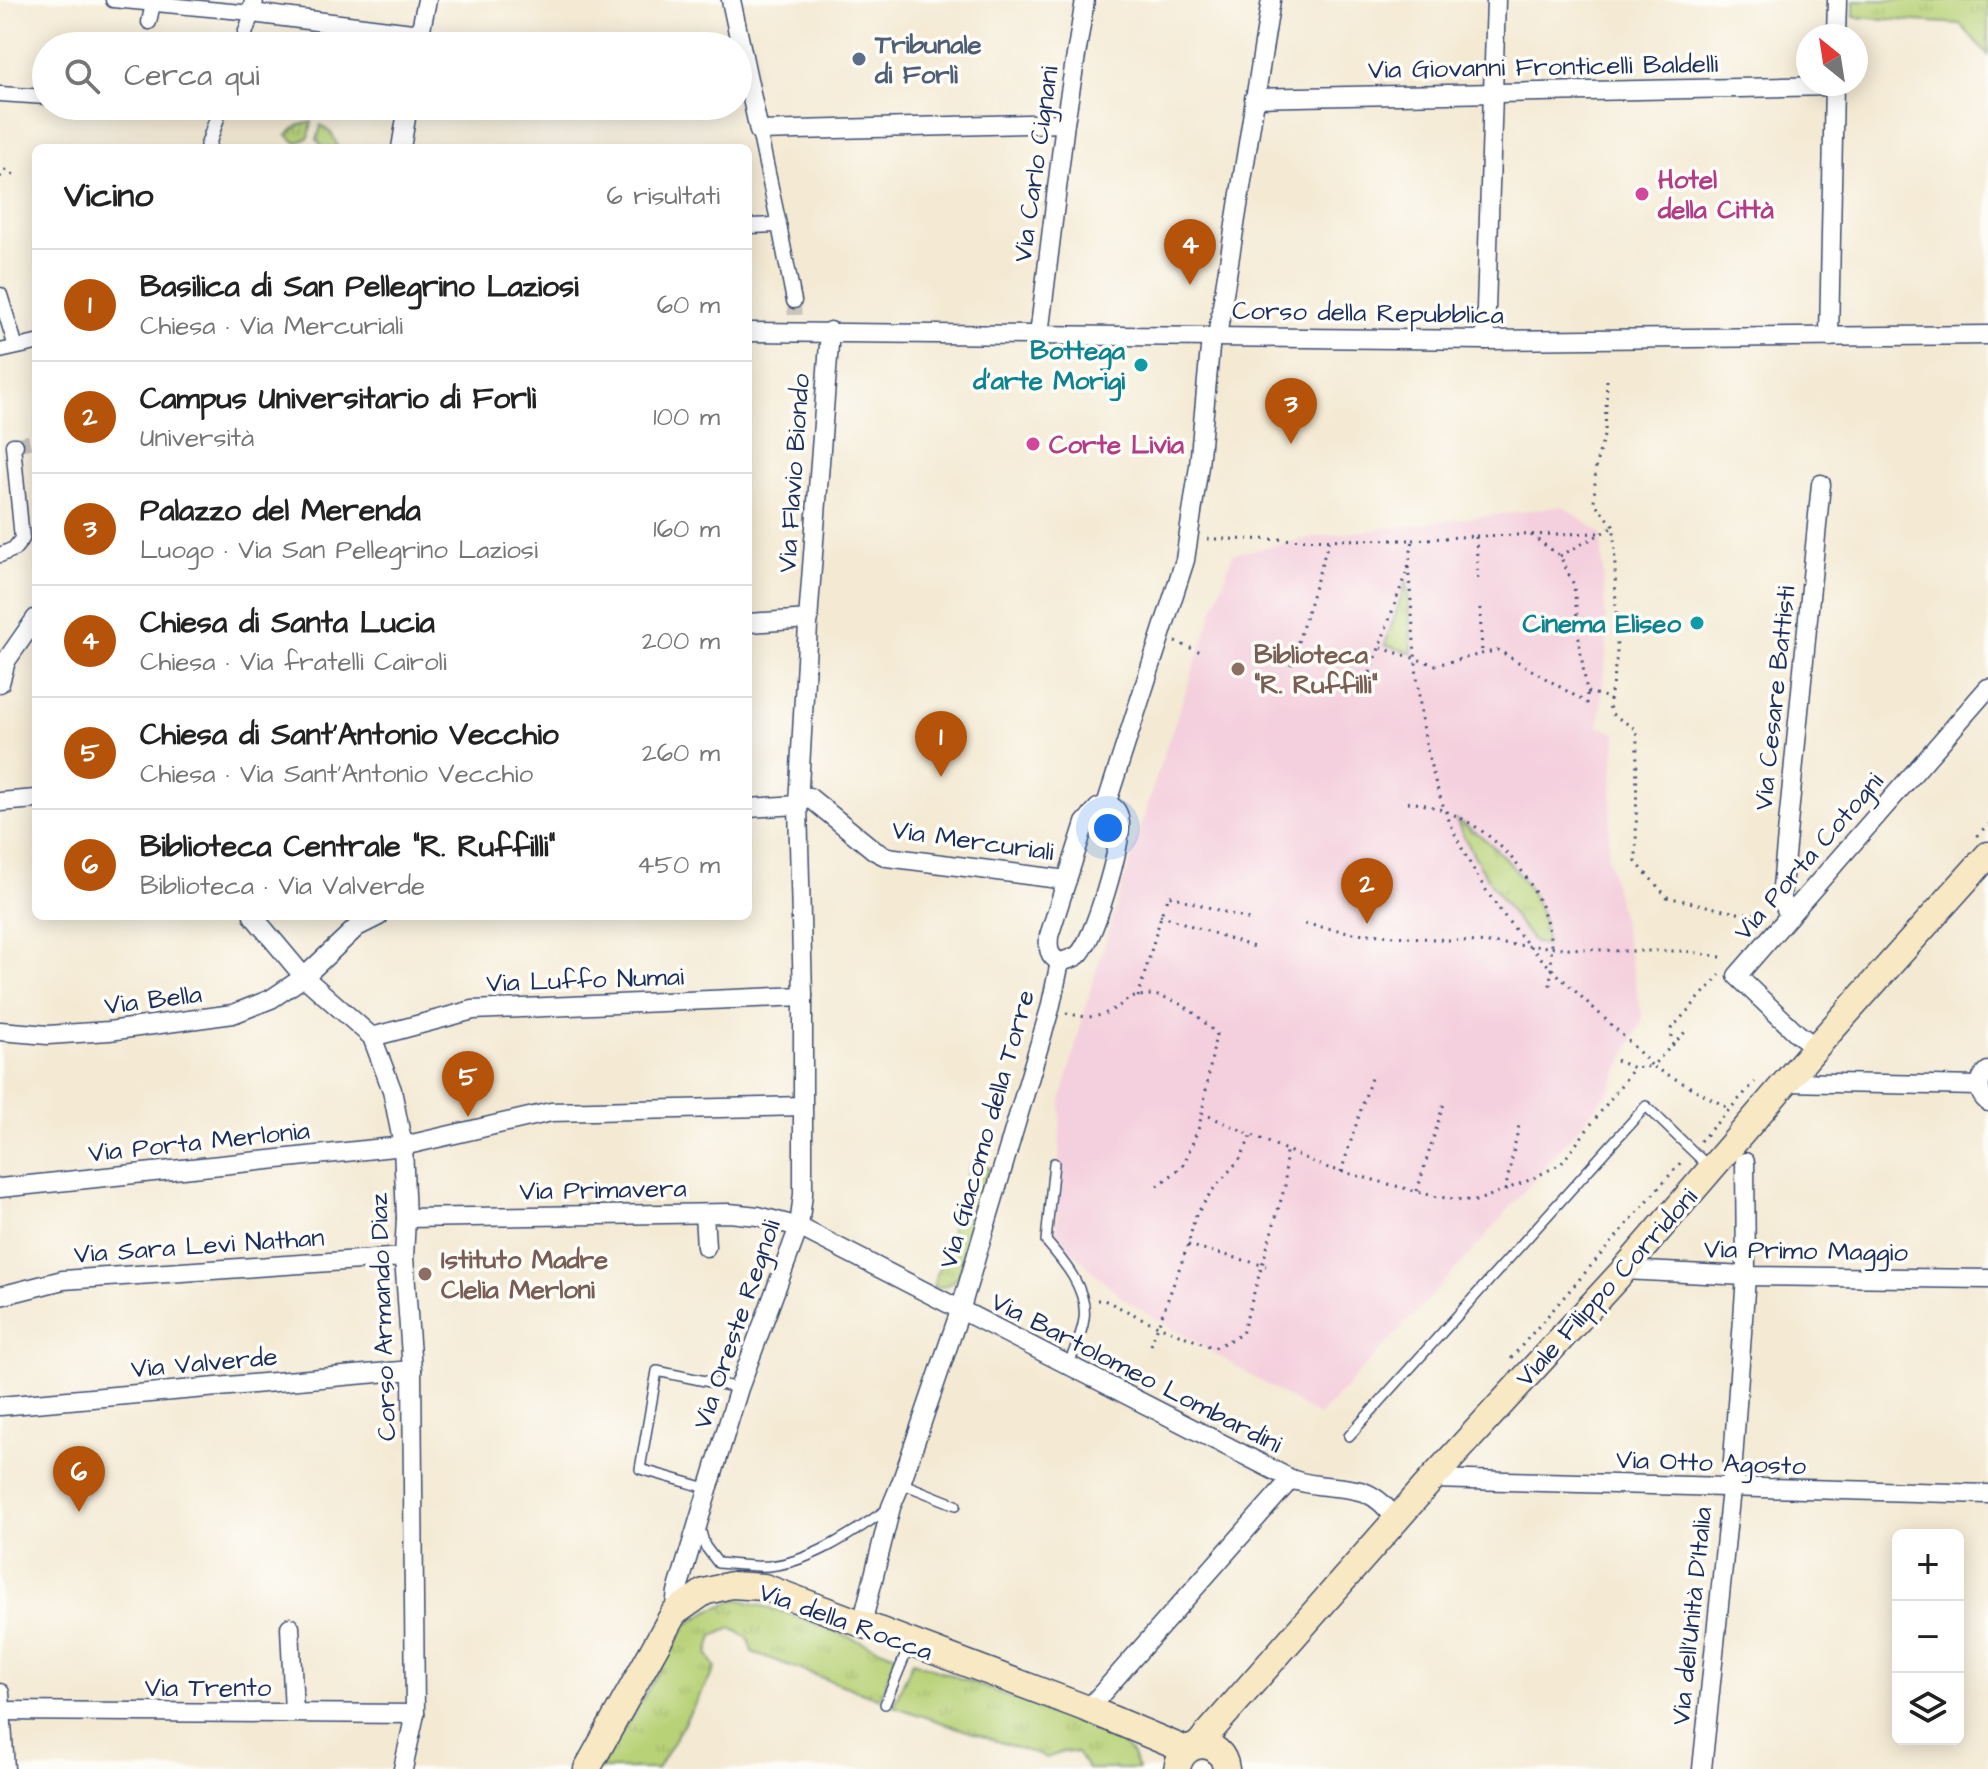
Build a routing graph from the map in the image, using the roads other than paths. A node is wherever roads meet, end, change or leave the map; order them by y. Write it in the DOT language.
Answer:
graph roads {
  1 [pos="116,0"];
  2 [pos="427,0"];
  3 [pos="731,0"];
  4 [pos="1085,0"];
  5 [pos="1271,0"];
  6 [pos="1496,0"];
  7 [pos="1837,0"];
  8 [pos="153,4"];
  9 [pos="253,7"];
  10 [pos="149,22"];
  11 [pos="1836,24"];
  12 [pos="245,32"];
  13 [pos="379,32"];
  14 [pos="421,32"];
  15 [pos="738,32"];
  16 [pos="1796,86"];
  17 [pos="1492,93"];
  18 [pos="0,94"];
  19 [pos="32,96"];
  20 [pos="1834,96"];
  21 [pos="752,98"];
  22 [pos="1254,98"];
  23 [pos="216,120"];
  24 [pos="406,120"];
  25 [pos="1065,123"];
  26 [pos="759,131"];
  27 [pos="208,144"];
  28 [pos="402,144"];
  29 [pos="779,225"];
  30 [pos="752,226"];
  31 [pos="1,295"];
  32 [pos="794,301"];
  33 [pos="830,331"];
  34 [pos="752,332"];
  35 [pos="1039,335"];
  36 [pos="1988,335"];
  37 [pos="1214,337"];
  38 [pos="1829,337"];
  39 [pos="1485,340"];
  40 [pos="32,344"];
  41 [pos="16,347"];
  42 [pos="0,351"];
  43 [pos="16,445"];
  44 [pos="1821,484"];
  45 [pos="0,555"];
  46 [pos="809,619"];
  47 [pos="752,623"];
  48 [pos="32,624"];
  49 [pos="0,683"];
  50 [pos="1988,688"];
  51 [pos="32,799"];
  52 [pos="0,802"];
  53 [pos="798,805"];
  54 [pos="1106,805"];
  55 [pos="752,808"];
  56 [pos="1983,859"];
  57 [pos="1067,880"];
  58 [pos="1780,918"];
  59 [pos="256,920"];
  60 [pos="371,920"];
  61 [pos="1060,962"];
  62 [pos="304,977"];
  63 [pos="803,996"];
  64 [pos="0,1031"];
  65 [pos="372,1037"];
  66 [pos="1816,1047"];
  67 [pos="1787,1082"];
  68 [pos="1985,1086"];
  69 [pos="803,1106"];
  70 [pos="403,1146"];
  71 [pos="1745,1162"];
  72 [pos="1054,1163"];
  73 [pos="1712,1169"];
  74 [pos="0,1188"];
  75 [pos="704,1214"];
  76 [pos="406,1218"];
  77 [pos="799,1227"];
  78 [pos="706,1247"];
  79 [pos="404,1257"];
  80 [pos="1624,1270"];
  81 [pos="1746,1276"];
  82 [pos="1988,1279"];
  83 [pos="0,1296"];
  84 [pos="960,1311"];
  85 [pos="1068,1367"];
  86 [pos="412,1370"];
  87 [pos="739,1388"];
  88 [pos="0,1406"];
  89 [pos="1349,1436"];
  90 [pos="1291,1479"];
  91 [pos="1432,1479"];
  92 [pos="901,1483"];
  93 [pos="710,1489"];
  94 [pos="1731,1489"];
  95 [pos="1988,1494"];
  96 [pos="956,1505"];
  97 [pos="891,1507"];
  98 [pos="1396,1520"];
  99 [pos="699,1525"];
  100 [pos="674,1613"];
  101 [pos="862,1624"];
  102 [pos="290,1627"];
  103 [pos="910,1644"];
  104 [pos="1,1702"];
  105 [pos="885,1704"];
  106 [pos="1088,1709"];
  107 [pos="294,1712"];
  108 [pos="415,1714"];
  109 [pos="1201,1756"];
  110 [pos="5,1769"];
  111 [pos="403,1769"];
  112 [pos="587,1769"];
  113 [pos="1702,1769"];
  1 -- 8 [label="street"];
  2 -- 14 [label="street"];
  3 -- 15 [label="street"];
  4 -- 25 [label="street, Via Carlo Cignani"];
  5 -- 22 [label="street"];
  6 -- 17 [label="street"];
  7 -- 11 [label="street"];
  8 -- 9 [label="street"];
  8 -- 10 [label="street"];
  9 -- 12 [label="street"];
  9 -- 13 [label="street"];
  16 -- 17 [label="street, Via Giovanni Fronticelli Baldelli"];
  17 -- 22 [label="street, Via Giovanni Fronticelli Baldelli"];
  17 -- 39 [label="street"];
  18 -- 19 [label="street"];
  20 -- 38 [label="street"];
  21 -- 26 [label="street"];
  22 -- 37 [label="street"];
  23 -- 27 [label="street"];
  24 -- 28 [label="street"];
  25 -- 26 [label="street"];
  25 -- 35 [label="street, Via Carlo Cignani"];
  26 -- 29 [label="street"];
  29 -- 30 [label="street"];
  29 -- 32 [label="street"];
  31 -- 41 [label="street"];
  33 -- 34 [label="street, Corso della Repubblica"];
  33 -- 35 [label="street, Corso della Repubblica"];
  33 -- 46 [label="street, Via Flavio Biondo"];
  35 -- 37 [label="street, Corso della Repubblica"];
  36 -- 38 [label="street, Corso della Repubblica"];
  37 -- 39 [label="street, Corso della Repubblica"];
  37 -- 54 [label="street"];
  38 -- 39 [label="street, Corso della Repubblica"];
  40 -- 41 [label="street"];
  41 -- 42 [label="street"];
  43 -- 45 [label="street"];
  44 -- 58 [label="street, Via Cesare Battisti"];
  46 -- 47 [label="street"];
  46 -- 53 [label="street, Via Flavio Biondo"];
  48 -- 49 [label="street"];
  50 -- 58 [label="street, Via Porta Cotogni"];
  51 -- 52 [label="street"];
  53 -- 55 [label="street"];
  53 -- 57 [label="street, Via Mercuriali"];
  53 -- 63 [label="street, Via Oreste Regnoli"];
  54 -- 57 [label="street"];
  54 -- 61 [label="street"];
  56 -- 66 [label="main road, Viale Filippo Corridoni"];
  57 -- 61 [label="street"];
  58 -- 66 [label="street, Via Porta Cotogni"];
  59 -- 62 [label="street, Corso Armando Diaz"];
  60 -- 62 [label="street, Via Bella"];
  61 -- 84 [label="street, Via Giacomo della Torre"];
  62 -- 64 [label="street, Via Bella"];
  62 -- 65 [label="street, Corso Armando Diaz"];
  63 -- 65 [label="street, Via Luffo Numai"];
  63 -- 69 [label="street, Via Oreste Regnoli"];
  65 -- 70 [label="street, Corso Armando Diaz"];
  66 -- 67 [label="main road, Viale Filippo Corridoni"];
  67 -- 68 [label="street"];
  67 -- 73 [label="main road, Viale Filippo Corridoni"];
  69 -- 70 [label="street, Via Porta Merlonia"];
  69 -- 77 [label="street, Via Oreste Regnoli"];
  70 -- 74 [label="street, Via Porta Merlonia"];
  70 -- 76 [label="street, Corso Armando Diaz"];
  71 -- 81 [label="street, Via dell'Unità D'Italia"];
  72 -- 85 [label="lane"];
  73 -- 80 [label="main road, Viale Filippo Corridoni"];
  73 -- 89 [label="lane"];
  75 -- 76 [label="street, Via Primavera"];
  75 -- 77 [label="street, Via Primavera"];
  75 -- 78 [label="street"];
  76 -- 79 [label="street, Corso Armando Diaz"];
  77 -- 84 [label="street, Via Primavera"];
  77 -- 87 [label="street, Via Oreste Regnoli"];
  79 -- 83 [label="street, Via Sara Levi Nathan"];
  79 -- 86 [label="street, Corso Armando Diaz"];
  80 -- 81 [label="street, Via Primo Maggio"];
  80 -- 91 [label="main road, Viale Filippo Corridoni"];
  81 -- 82 [label="street, Via Primo Maggio"];
  81 -- 94 [label="street, Via dell'Unità D'Italia"];
  84 -- 85 [label="street, Via Bartolomeo Lombardini"];
  84 -- 92 [label="street, Via Giacomo della Torre"];
  85 -- 90 [label="street, Via Bartolomeo Lombardini"];
  86 -- 88 [label="street, Via Valverde"];
  86 -- 108 [label="street, Corso Armando Diaz"];
  87 -- 93 [label="street, Via Oreste Regnoli"];
  87 -- 93 [label="lane"];
  90 -- 98 [label="street, Via Bartolomeo Lombardini"];
  90 -- 106 [label="street"];
  91 -- 94 [label="street, Via Otto Agosto"];
  91 -- 98 [label="main road, Viale Filippo Corridoni"];
  92 -- 96 [label="lane"];
  92 -- 97 [label="street, Via Giacomo della Torre"];
  93 -- 99 [label="street, Via Oreste Regnoli"];
  94 -- 95 [label="street, Via Otto Agosto"];
  94 -- 113 [label="street, Via dell'Unità D'Italia"];
  97 -- 99 [label="lane"];
  97 -- 101 [label="street, Via Giacomo della Torre"];
  98 -- 109 [label="main road, Viale Filippo Corridoni"];
  99 -- 100 [label="street, Via Oreste Regnoli"];
  100 -- 101 [label="main road, Via della Rocca"];
  100 -- 112 [label="main road, Via della Rocca"];
  101 -- 103 [label="main road, Via della Rocca"];
  102 -- 107 [label="street"];
  103 -- 105 [label="lane"];
  103 -- 106 [label="main road, Via della Rocca"];
  104 -- 107 [label="street, Via Trento"];
  104 -- 110 [label="street"];
  106 -- 109 [label="main road, Via della Rocca"];
  107 -- 108 [label="street, Via Trento"];
  108 -- 111 [label="street, Corso Armando Diaz"];
}
